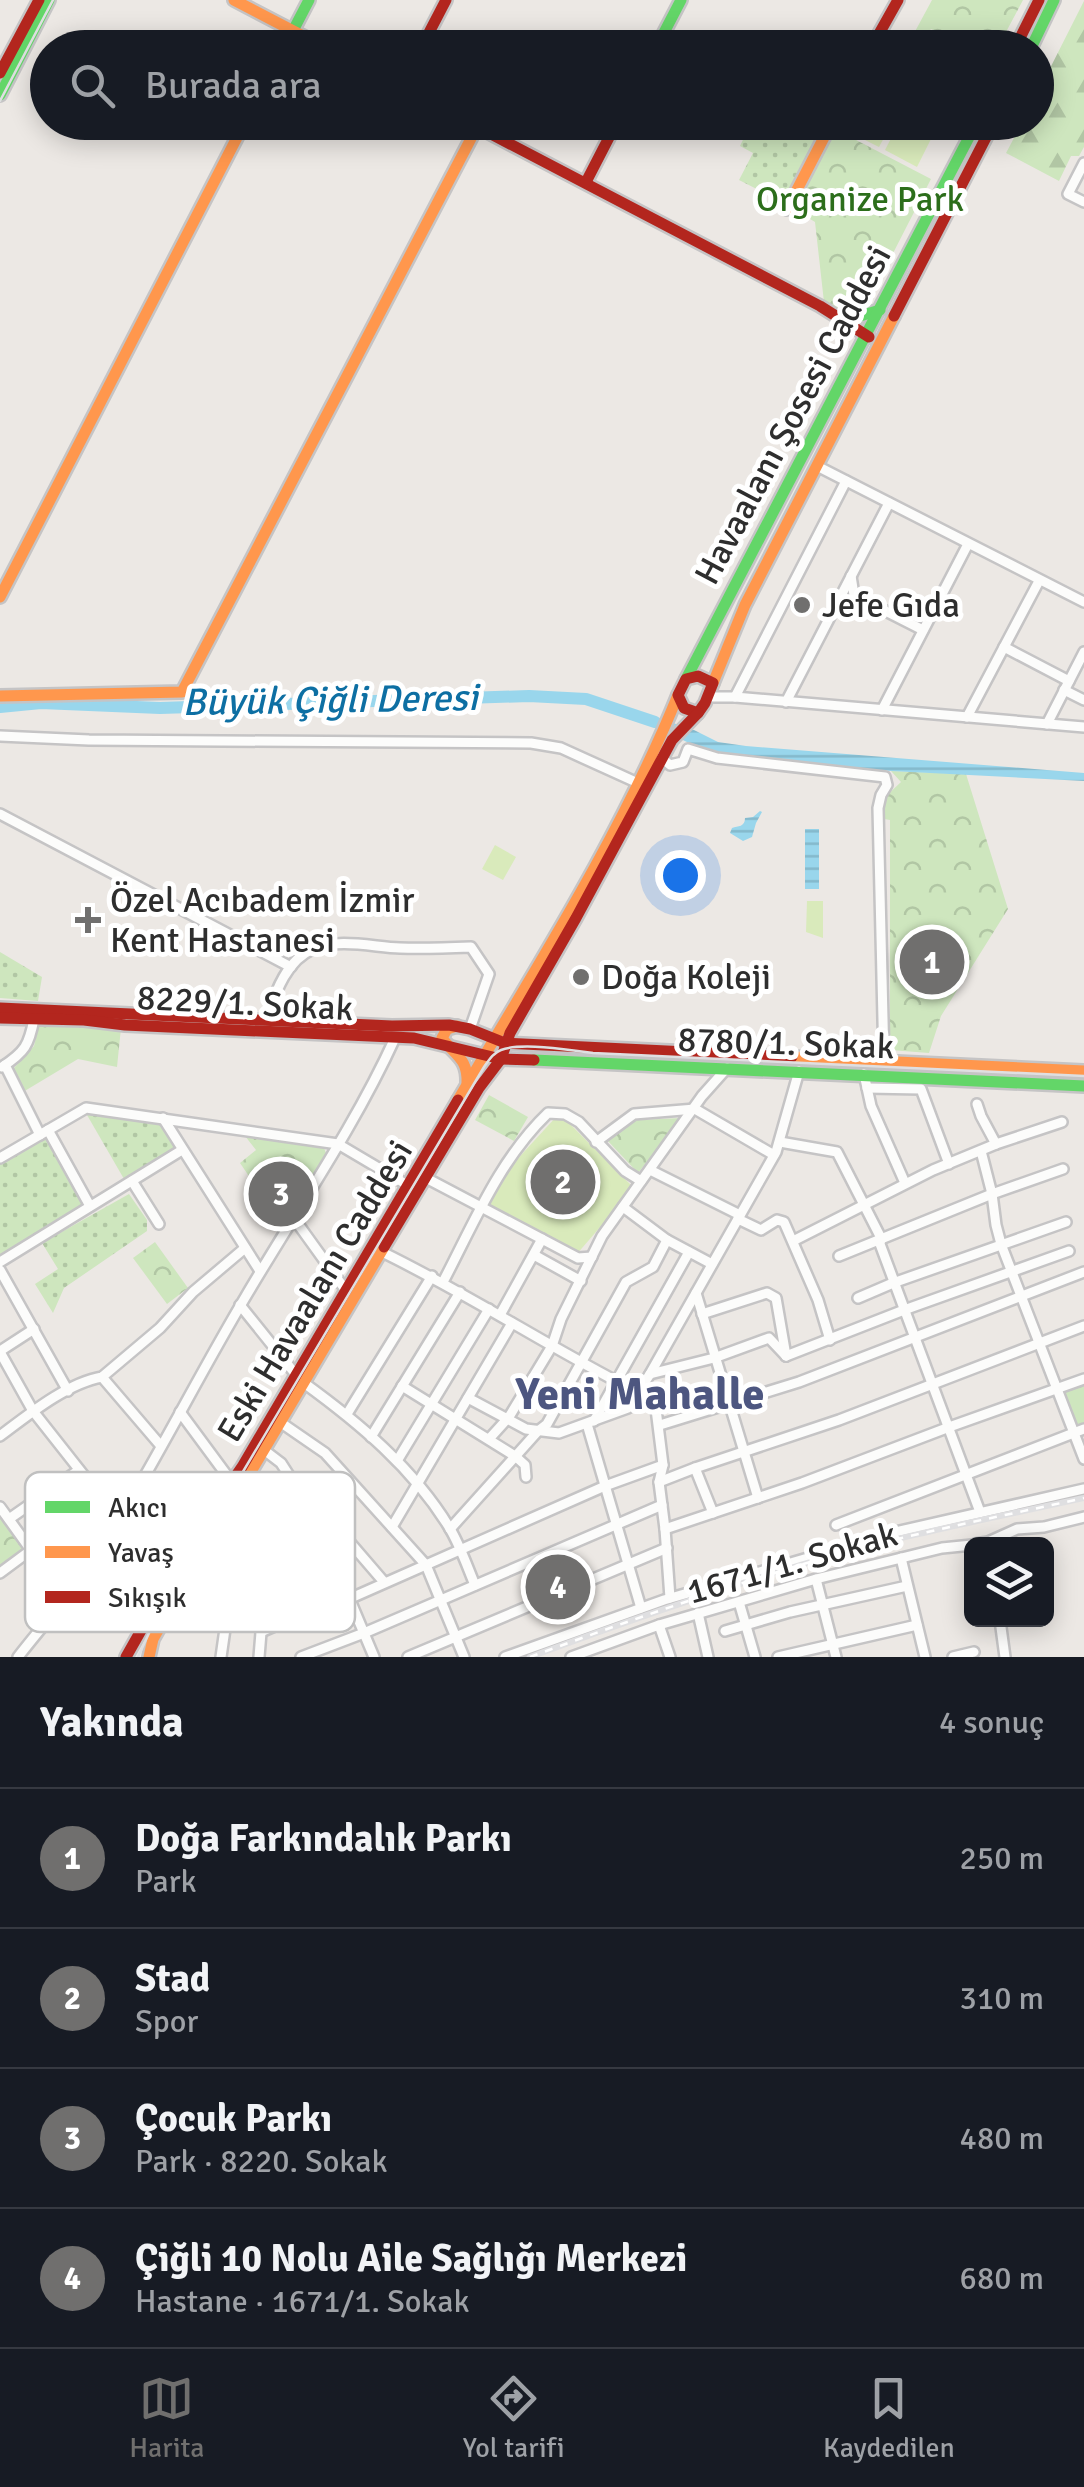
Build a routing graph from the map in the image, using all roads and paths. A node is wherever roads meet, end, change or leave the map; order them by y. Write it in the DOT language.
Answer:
graph roads {
  1 [pos="39,0"];
  2 [pos="50,0"];
  3 [pos="234,0"];
  4 [pos="309,0"];
  5 [pos="446,0"];
  6 [pos="681,0"];
  7 [pos="896,0"];
  8 [pos="1039,0"];
  9 [pos="1054,0"];
  10 [pos="34,30"];
  11 [pos="294,30"];
  12 [pos="430,30"];
  13 [pos="665,30"];
  14 [pos="880,30"];
  15 [pos="1024,30"];
  16 [pos="1040,30"];
  17 [pos="30,38"];
  18 [pos="0,73"];
  19 [pos="0,95"];
  20 [pos="237,140"];
  21 [pos="464,140"];
  22 [pos="502,140"];
  23 [pos="608,140"];
  24 [pos="823,140"];
  25 [pos="968,140"];
  26 [pos="985,140"];
  27 [pos="1084,163"];
  28 [pos="586,182"];
  29 [pos="1084,202"];
  30 [pos="787,209"];
  31 [pos="880,310"];
  32 [pos="846,321"];
  33 [pos="868,332"];
  34 [pos="881,341"];
  35 [pos="854,358"];
  36 [pos="817,466"];
  37 [pos="846,482"];
  38 [pos="888,503"];
  39 [pos="968,544"];
  40 [pos="852,575"];
  41 [pos="1038,581"];
  42 [pos="0,597"];
  43 [pos="1084,602"];
  44 [pos="923,630"];
  45 [pos="1004,648"];
  46 [pos="1084,652"];
  47 [pos="686,679"];
  48 [pos="713,683"];
  49 [pos="1066,686"];
  50 [pos="678,695"];
  51 [pos="0,696"];
  52 [pos="709,696"];
  53 [pos="735,697"];
  54 [pos="1084,700"];
  55 [pos="786,702"];
  56 [pos="882,710"];
  57 [pos="698,713"];
  58 [pos="967,717"];
  59 [pos="1047,724"];
  60 [pos="1084,727"];
  61 [pos="0,736"];
  62 [pos="665,746"];
  63 [pos="688,750"];
  64 [pos="638,783"];
  65 [pos="0,814"];
  66 [pos="291,967"];
  67 [pos="0,1008"];
  68 [pos="520,1017"];
  69 [pos="0,1018"];
  70 [pos="34,1019"];
  71 [pos="266,1019"];
  72 [pos="463,1028"];
  73 [pos="395,1038"];
  74 [pos="499,1041"];
  75 [pos="538,1044"];
  76 [pos="446,1045"];
  77 [pos="486,1054"];
  78 [pos="501,1059"];
  79 [pos="884,1062"];
  80 [pos="3,1067"];
  81 [pos="726,1068"];
  82 [pos="799,1070"];
  83 [pos="1084,1071"];
  84 [pos="864,1074"];
  85 [pos="1084,1086"];
  86 [pos="868,1088"];
  87 [pos="466,1089"];
  88 [pos="977,1104"];
  89 [pos="695,1109"];
  90 [pos="163,1118"];
  91 [pos="1062,1122"];
  92 [pos="44,1132"];
  93 [pos="596,1142"];
  94 [pos="780,1142"];
  95 [pos="338,1144"];
  96 [pos="996,1144"];
  97 [pos="182,1150"];
  98 [pos="981,1151"];
  99 [pos="774,1155"];
  100 [pos="0,1158"];
  101 [pos="950,1164"];
  102 [pos="1063,1169"];
  103 [pos="650,1170"];
  104 [pos="426,1178"];
  105 [pos="132,1181"];
  106 [pos="641,1181"];
  107 [pos="906,1183"];
  108 [pos="409,1186"];
  109 [pos="992,1194"];
  110 [pos="90,1206"];
  111 [pos="622,1206"];
  112 [pos="865,1206"];
  113 [pos="482,1208"];
  114 [pos="293,1217"];
  115 [pos="739,1217"];
  116 [pos="1066,1222"];
  117 [pos="159,1224"];
  118 [pos="881,1238"];
  119 [pos="542,1239"];
  120 [pos="667,1240"];
  121 [pos="793,1241"];
  122 [pos="1001,1244"];
  123 [pos="245,1248"];
  124 [pos="1068,1251"];
  125 [pos="382,1252"];
  126 [pos="689,1252"];
  127 [pos="534,1255"];
  128 [pos="839,1256"];
  129 [pos="592,1258"];
  130 [pos="0,1262"];
  131 [pos="712,1264"];
  132 [pos="0,1270"];
  133 [pos="260,1272"];
  134 [pos="1012,1272"];
  135 [pos="1084,1272"];
  136 [pos="432,1276"];
  137 [pos="581,1281"];
  138 [pos="444,1282"];
  139 [pos="894,1283"];
  140 [pos="347,1292"];
  141 [pos="460,1292"];
  142 [pos="696,1293"];
  143 [pos="1021,1296"];
  144 [pos="858,1298"];
  145 [pos="240,1305"];
  146 [pos="489,1309"];
  147 [pos="904,1310"];
  148 [pos="702,1314"];
  149 [pos="500,1316"];
  150 [pos="512,1322"];
  151 [pos="1084,1326"];
  152 [pos="34,1329"];
  153 [pos="914,1338"];
  154 [pos="830,1340"];
  155 [pos="1039,1344"];
  156 [pos="552,1346"];
  157 [pos="0,1351"];
  158 [pos="786,1356"];
  159 [pos="714,1358"];
  160 [pos="582,1363"];
  161 [pos="650,1374"];
  162 [pos="102,1377"];
  163 [pos="300,1379"];
  164 [pos="1084,1379"];
  165 [pos="616,1381"];
  166 [pos="933,1384"];
  167 [pos="402,1386"];
  168 [pos="1056,1389"];
  169 [pos="68,1391"];
  170 [pos="637,1392"];
  171 [pos="468,1398"];
  172 [pos="431,1403"];
  173 [pos="728,1403"];
  174 [pos="33,1411"];
  175 [pos="180,1412"];
  176 [pos="347,1414"];
  177 [pos="456,1419"];
  178 [pos="506,1420"];
  179 [pos="280,1422"];
  180 [pos="590,1423"];
  181 [pos="660,1425"];
  182 [pos="948,1427"];
  183 [pos="538,1431"];
  184 [pos="1079,1431"];
  185 [pos="0,1436"];
  186 [pos="371,1438"];
  187 [pos="489,1440"];
  188 [pos="161,1446"];
  189 [pos="264,1450"];
  190 [pos="743,1452"];
  191 [pos="515,1456"];
  192 [pos="1084,1458"];
  193 [pos="397,1461"];
  194 [pos="663,1466"];
  195 [pos="695,1468"];
  196 [pos="78,1470"];
  197 [pos="75,1472"];
  198 [pos="146,1472"];
  199 [pos="224,1472"];
  200 [pos="238,1472"];
  201 [pos="252,1472"];
  202 [pos="286,1472"];
  203 [pos="342,1472"];
  204 [pos="966,1475"];
  205 [pos="526,1478"];
  206 [pos="659,1482"];
  207 [pos="418,1483"];
  208 [pos="355,1486"];
  209 [pos="605,1486"];
  210 [pos="1084,1490"];
  211 [pos="758,1498"];
  212 [pos="662,1505"];
  213 [pos="0,1507"];
  214 [pos="25,1508"];
  215 [pos="980,1512"];
  216 [pos="714,1513"];
  217 [pos="1084,1517"];
  218 [pos="9,1520"];
  219 [pos="617,1524"];
  220 [pos="836,1525"];
  221 [pos="392,1527"];
  222 [pos="450,1529"];
  223 [pos="665,1529"];
  224 [pos="1000,1537"];
  225 [pos="25,1542"];
  226 [pos="964,1546"];
  227 [pos="355,1548"];
  228 [pos="667,1548"];
  229 [pos="460,1549"];
  230 [pos="25,1554"];
  231 [pos="901,1558"];
  232 [pos="628,1563"];
  233 [pos="426,1565"];
  234 [pos="0,1573"];
  235 [pos="816,1579"];
  236 [pos="384,1582"];
  237 [pos="475,1585"];
  238 [pos="907,1586"];
  239 [pos="355,1596"];
  240 [pos="670,1598"];
  241 [pos="440,1601"];
  242 [pos="739,1602"];
  243 [pos="822,1605"];
  244 [pos="642,1608"];
  245 [pos="355,1609"];
  246 [pos="698,1614"];
  247 [pos="745,1624"];
  248 [pos="659,1625"];
  249 [pos="916,1625"];
  250 [pos="1001,1627"];
  251 [pos="725,1631"];
  252 [pos="37,1632"];
  253 [pos="140,1632"];
  254 [pos="157,1632"];
  255 [pos="224,1632"];
  256 [pos="261,1632"];
  257 [pos="364,1633"];
  258 [pos="455,1637"];
  259 [pos="833,1644"];
  260 [pos="974,1652"];
  261 [pos="18,1657"];
  262 [pos="126,1657"];
  263 [pos="149,1657"];
  264 [pos="221,1657"];
  265 [pos="258,1657"];
  266 [pos="302,1657"];
  267 [pos="374,1657"];
  268 [pos="408,1657"];
  269 [pos="464,1657"];
  270 [pos="505,1657"];
  271 [pos="571,1657"];
  272 [pos="670,1657"];
  273 [pos="708,1657"];
  274 [pos="754,1657"];
  275 [pos="778,1657"];
  276 [pos="836,1657"];
  277 [pos="925,1657"];
  278 [pos="953,1657"];
  279 [pos="1006,1657"];
  1 -- 18 [label="street"];
  2 -- 10 [label="street"];
  3 -- 11 [label="street"];
  4 -- 11 [label="street"];
  5 -- 12 [label="street"];
  6 -- 13 [label="street"];
  7 -- 14 [label="street"];
  8 -- 15 [label="street"];
  9 -- 16 [label="street"];
  17 -- 19 [label="street"];
  20 -- 42 [label="street"];
  21 -- 51 [label="street"];
  22 -- 28 [label="street"];
  23 -- 28 [label="street"];
  24 -- 30 [label="street"];
  25 -- 31 [label="street, Havaalanı Şosesi Caddesi"];
  26 -- 34 [label="street, Havaalanı Şosesi Caddesi"];
  27 -- 29 [label="street"];
  28 -- 32 [label="street"];
  31 -- 32 [label="street"];
  31 -- 33 [label="street, Havaalanı Şosesi Caddesi"];
  32 -- 33 [label="street"];
  32 -- 35 [label="street"];
  33 -- 34 [label="street"];
  33 -- 35 [label="street, Havaalanı Şosesi Caddesi"];
  34 -- 36 [label="street, Havaalanı Şosesi Caddesi"];
  35 -- 47 [label="street, Havaalanı Şosesi Caddesi"];
  36 -- 37 [label="street"];
  36 -- 48 [label="street, Havaalanı Şosesi Caddesi"];
  37 -- 38 [label="street"];
  37 -- 53 [label="street"];
  38 -- 39 [label="street"];
  38 -- 40 [label="street"];
  39 -- 41 [label="street"];
  39 -- 44 [label="street"];
  40 -- 44 [label="street"];
  40 -- 55 [label="street"];
  41 -- 43 [label="street"];
  41 -- 45 [label="street"];
  44 -- 56 [label="street"];
  45 -- 49 [label="street"];
  45 -- 58 [label="street"];
  46 -- 49 [label="street"];
  47 -- 48 [label="street"];
  47 -- 50 [label="street"];
  48 -- 52 [label="street"];
  49 -- 54 [label="street"];
  49 -- 59 [label="street"];
  50 -- 57 [label="street"];
  50 -- 62 [label="street"];
  52 -- 53 [label="street"];
  52 -- 57 [label="street"];
  53 -- 55 [label="street"];
  55 -- 56 [label="street"];
  56 -- 58 [label="street"];
  57 -- 62 [label="street"];
  58 -- 59 [label="street"];
  59 -- 60 [label="street"];
  61 -- 64 [label="street"];
  62 -- 63 [label="street"];
  62 -- 63 [label="street"];
  62 -- 64 [label="street"];
  62 -- 68 [label="street, Eski Havaalanı Caddesi"];
  63 -- 79 [label="street"];
  64 -- 74 [label="street"];
  65 -- 66 [label="street"];
  66 -- 71 [label="street"];
  66 -- 72 [label="street"];
  67 -- 71 [label="street, 8229/1. Sokak"];
  68 -- 74 [label="street, Eski Havaalanı Caddesi"];
  68 -- 75 [label="street"];
  69 -- 70 [label="street, 8229/1. Sokak"];
  70 -- 73 [label="street, 8229/1. Sokak"];
  70 -- 80 [label="street"];
  71 -- 72 [label="street, 8229/1. Sokak"];
  72 -- 74 [label="street"];
  72 -- 76 [label="street"];
  73 -- 76 [label="street, 8229/1. Sokak"];
  73 -- 95 [label="street"];
  74 -- 75 [label="street"];
  74 -- 77 [label="street, Eski Havaalanı Caddesi"];
  74 -- 78 [label="street, Eski Havaalanı Caddesi"];
  75 -- 79 [label="street"];
  76 -- 77 [label="street, 8229/1. Sokak"];
  76 -- 87 [label="street"];
  77 -- 78 [label="street, 8780/1. Sokak"];
  77 -- 87 [label="street, Eski Havaalanı Caddesi"];
  78 -- 81 [label="street, 8780/1. Sokak"];
  78 -- 104 [label="street, Eski Havaalanı Caddesi"];
  79 -- 83 [label="street"];
  80 -- 92 [label="street"];
  81 -- 82 [label="street, 8780/1. Sokak"];
  81 -- 89 [label="street"];
  82 -- 84 [label="street, 8780/1. Sokak"];
  82 -- 94 [label="street"];
  84 -- 85 [label="street, 8780/1. Sokak"];
  84 -- 86 [label="street"];
  86 -- 101 [label="street"];
  86 -- 107 [label="street"];
  87 -- 108 [label="street, Eski Havaalanı Caddesi"];
  88 -- 96 [label="street"];
  89 -- 93 [label="street"];
  89 -- 99 [label="street"];
  89 -- 103 [label="street"];
  90 -- 92 [label="street"];
  90 -- 95 [label="street"];
  90 -- 97 [label="street"];
  91 -- 96 [label="street"];
  92 -- 100 [label="street"];
  92 -- 110 [label="street"];
  93 -- 106 [label="street"];
  93 -- 113 [label="street"];
  94 -- 99 [label="street"];
  94 -- 112 [label="street"];
  95 -- 108 [label="street"];
  95 -- 114 [label="street"];
  96 -- 98 [label="street"];
  97 -- 105 [label="street"];
  97 -- 123 [label="street"];
  98 -- 101 [label="street"];
  98 -- 109 [label="street"];
  99 -- 115 [label="street"];
  101 -- 107 [label="street"];
  102 -- 109 [label="street"];
  103 -- 106 [label="street"];
  103 -- 115 [label="street"];
  104 -- 113 [label="street"];
  104 -- 125 [label="street, Eski Havaalanı Caddesi"];
  105 -- 110 [label="street"];
  105 -- 117 [label="street"];
  106 -- 111 [label="street"];
  107 -- 112 [label="street"];
  108 -- 140 [label="street, Eski Havaalanı Caddesi"];
  109 -- 118 [label="street"];
  109 -- 122 [label="street"];
  110 -- 130 [label="street"];
  111 -- 120 [label="street"];
  111 -- 129 [label="street"];
  112 -- 118 [label="street"];
  112 -- 121 [label="street"];
  113 -- 119 [label="street"];
  113 -- 138 [label="street"];
  114 -- 133 [label="street"];
  114 -- 140 [label="street"];
  115 -- 121 [label="street"];
  115 -- 131 [label="street"];
  116 -- 122 [label="street"];
  118 -- 128 [label="street"];
  118 -- 139 [label="street"];
  119 -- 127 [label="street"];
  119 -- 129 [label="street"];
  120 -- 126 [label="street"];
  120 -- 160 [label="street"];
  121 -- 154 [label="street"];
  122 -- 134 [label="street"];
  122 -- 139 [label="street"];
  123 -- 133 [label="street"];
  123 -- 162 [label="street"];
  124 -- 134 [label="street"];
  125 -- 136 [label="street"];
  125 -- 163 [label="street, Eski Havaalanı Caddesi"];
  126 -- 131 [label="street"];
  126 -- 165 [label="street"];
  127 -- 137 [label="street"];
  127 -- 149 [label="street"];
  129 -- 137 [label="street"];
  131 -- 142 [label="street"];
  132 -- 152 [label="street"];
  133 -- 145 [label="street"];
  134 -- 143 [label="street"];
  134 -- 147 [label="street"];
  135 -- 143 [label="street"];
  136 -- 138 [label="street"];
  136 -- 176 [label="street"];
  137 -- 156 [label="street"];
  138 -- 141 [label="street"];
  139 -- 144 [label="street"];
  139 -- 147 [label="street"];
  140 -- 163 [label="street, Eski Havaalanı Caddesi"];
  141 -- 146 [label="street"];
  141 -- 167 [label="street"];
  142 -- 148 [label="street"];
  142 -- 161 [label="street"];
  143 -- 153 [label="street"];
  143 -- 155 [label="street"];
  145 -- 163 [label="street"];
  145 -- 175 [label="street"];
  146 -- 149 [label="street"];
  146 -- 172 [label="street"];
  147 -- 153 [label="street"];
  147 -- 154 [label="street"];
  148 -- 158 [label="street"];
  148 -- 159 [label="street"];
  149 -- 150 [label="street"];
  150 -- 156 [label="street"];
  150 -- 171 [label="street"];
  151 -- 155 [label="street"];
  152 -- 157 [label="street"];
  152 -- 169 [label="street"];
  153 -- 166 [label="street"];
  153 -- 173 [label="street"];
  154 -- 158 [label="street"];
  155 -- 166 [label="street"];
  155 -- 168 [label="street"];
  156 -- 160 [label="street"];
  156 -- 178 [label="street"];
  157 -- 174 [label="street"];
  158 -- 159 [label="street"];
  159 -- 161 [label="street"];
  159 -- 173 [label="street"];
  160 -- 165 [label="street"];
  160 -- 183 [label="street"];
  161 -- 170 [label="street"];
  162 -- 169 [label="street"];
  162 -- 188 [label="street"];
  163 -- 176 [label="street"];
  163 -- 179 [label="street, Eski Havaalanı Caddesi"];
  163 -- 200 [label="street, Eski Havaalanı Caddesi"];
  164 -- 168 [label="street"];
  165 -- 170 [label="street"];
  165 -- 180 [label="street"];
  166 -- 182 [label="street"];
  166 -- 190 [label="street"];
  167 -- 172 [label="street"];
  167 -- 186 [label="street"];
  168 -- 182 [label="street"];
  168 -- 184 [label="street"];
  169 -- 174 [label="street"];
  170 -- 180 [label="street"];
  170 -- 181 [label="street"];
  171 -- 177 [label="street"];
  171 -- 178 [label="street"];
  172 -- 177 [label="street"];
  172 -- 193 [label="street"];
  173 -- 181 [label="street"];
  173 -- 190 [label="street"];
  174 -- 185 [label="street"];
  174 -- 196 [label="street"];
  175 -- 188 [label="street"];
  175 -- 199 [label="street"];
  176 -- 186 [label="street"];
  177 -- 187 [label="street"];
  177 -- 207 [label="street"];
  178 -- 183 [label="street"];
  178 -- 187 [label="street"];
  179 -- 189 [label="street, Eski Havaalanı Caddesi"];
  179 -- 203 [label="street"];
  180 -- 183 [label="street"];
  180 -- 209 [label="street"];
  181 -- 194 [label="street"];
  182 -- 204 [label="street"];
  182 -- 211 [label="street"];
  183 -- 191 [label="street"];
  184 -- 192 [label="street"];
  184 -- 204 [label="street"];
  186 -- 193 [label="street"];
  187 -- 191 [label="street"];
  188 -- 198 [label="street"];
  189 -- 201 [label="street, Eski Havaalanı Caddesi"];
  189 -- 202 [label="street"];
  190 -- 195 [label="street"];
  190 -- 211 [label="street"];
  191 -- 205 [label="street"];
  191 -- 222 [label="street"];
  193 -- 207 [label="street"];
  194 -- 206 [label="street"];
  194 -- 209 [label="street"];
  195 -- 206 [label="street"];
  195 -- 216 [label="street"];
  196 -- 197 [label="street"];
  204 -- 215 [label="street"];
  204 -- 220 [label="street"];
  206 -- 212 [label="street"];
  207 -- 221 [label="street"];
  207 -- 222 [label="street"];
  208 -- 221 [label="street"];
  209 -- 219 [label="street"];
  209 -- 229 [label="street"];
  210 -- 215 [label="street, 1671/1. Sokak"];
  211 -- 216 [label="street"];
  212 -- 219 [label="street"];
  212 -- 223 [label="street"];
  213 -- 218 [label="street"];
  214 -- 218 [label="street"];
  215 -- 240 [label="street, 1671/1. Sokak"];
  216 -- 223 [label="street"];
  217 -- 224 [label="street"];
  218 -- 225 [label="street"];
  219 -- 232 [label="street"];
  219 -- 237 [label="street"];
  221 -- 233 [label="street"];
  222 -- 229 [label="street"];
  223 -- 228 [label="street"];
  226 -- 231 [label="street"];
  227 -- 236 [label="street"];
  228 -- 232 [label="street"];
  228 -- 240 [label="street"];
  229 -- 233 [label="street"];
  229 -- 237 [label="street"];
  230 -- 234 [label="street"];
  231 -- 235 [label="street"];
  231 -- 238 [label="street"];
  232 -- 244 [label="street"];
  232 -- 258 [label="street"];
  233 -- 236 [label="street"];
  233 -- 241 [label="street"];
  235 -- 242 [label="street"];
  235 -- 243 [label="street"];
  236 -- 239 [label="street"];
  237 -- 241 [label="street"];
  238 -- 243 [label="street"];
  238 -- 249 [label="street"];
  240 -- 244 [label="street, 1671/1. Sokak"];
  241 -- 257 [label="street"];
  241 -- 258 [label="street"];
  242 -- 246 [label="street"];
  242 -- 247 [label="street"];
  243 -- 247 [label="street"];
  243 -- 259 [label="street"];
  244 -- 270 [label="street, 1671/1. Sokak"];
  245 -- 257 [label="street"];
  246 -- 248 [label="street"];
  246 -- 273 [label="street"];
  247 -- 251 [label="street"];
  247 -- 274 [label="street"];
  248 -- 271 [label="street"];
  248 -- 272 [label="street"];
  249 -- 259 [label="street"];
  249 -- 277 [label="street"];
  250 -- 279 [label="street"];
  252 -- 261 [label="street"];
  253 -- 262 [label="street, Eski Havaalanı Caddesi"];
  254 -- 263 [label="street, Eski Havaalanı Caddesi"];
  255 -- 264 [label="street"];
  256 -- 265 [label="street"];
  257 -- 266 [label="street"];
  257 -- 267 [label="street"];
  258 -- 268 [label="street"];
  258 -- 269 [label="street"];
  259 -- 275 [label="street"];
  259 -- 276 [label="street"];
  260 -- 278 [label="street"];
}
